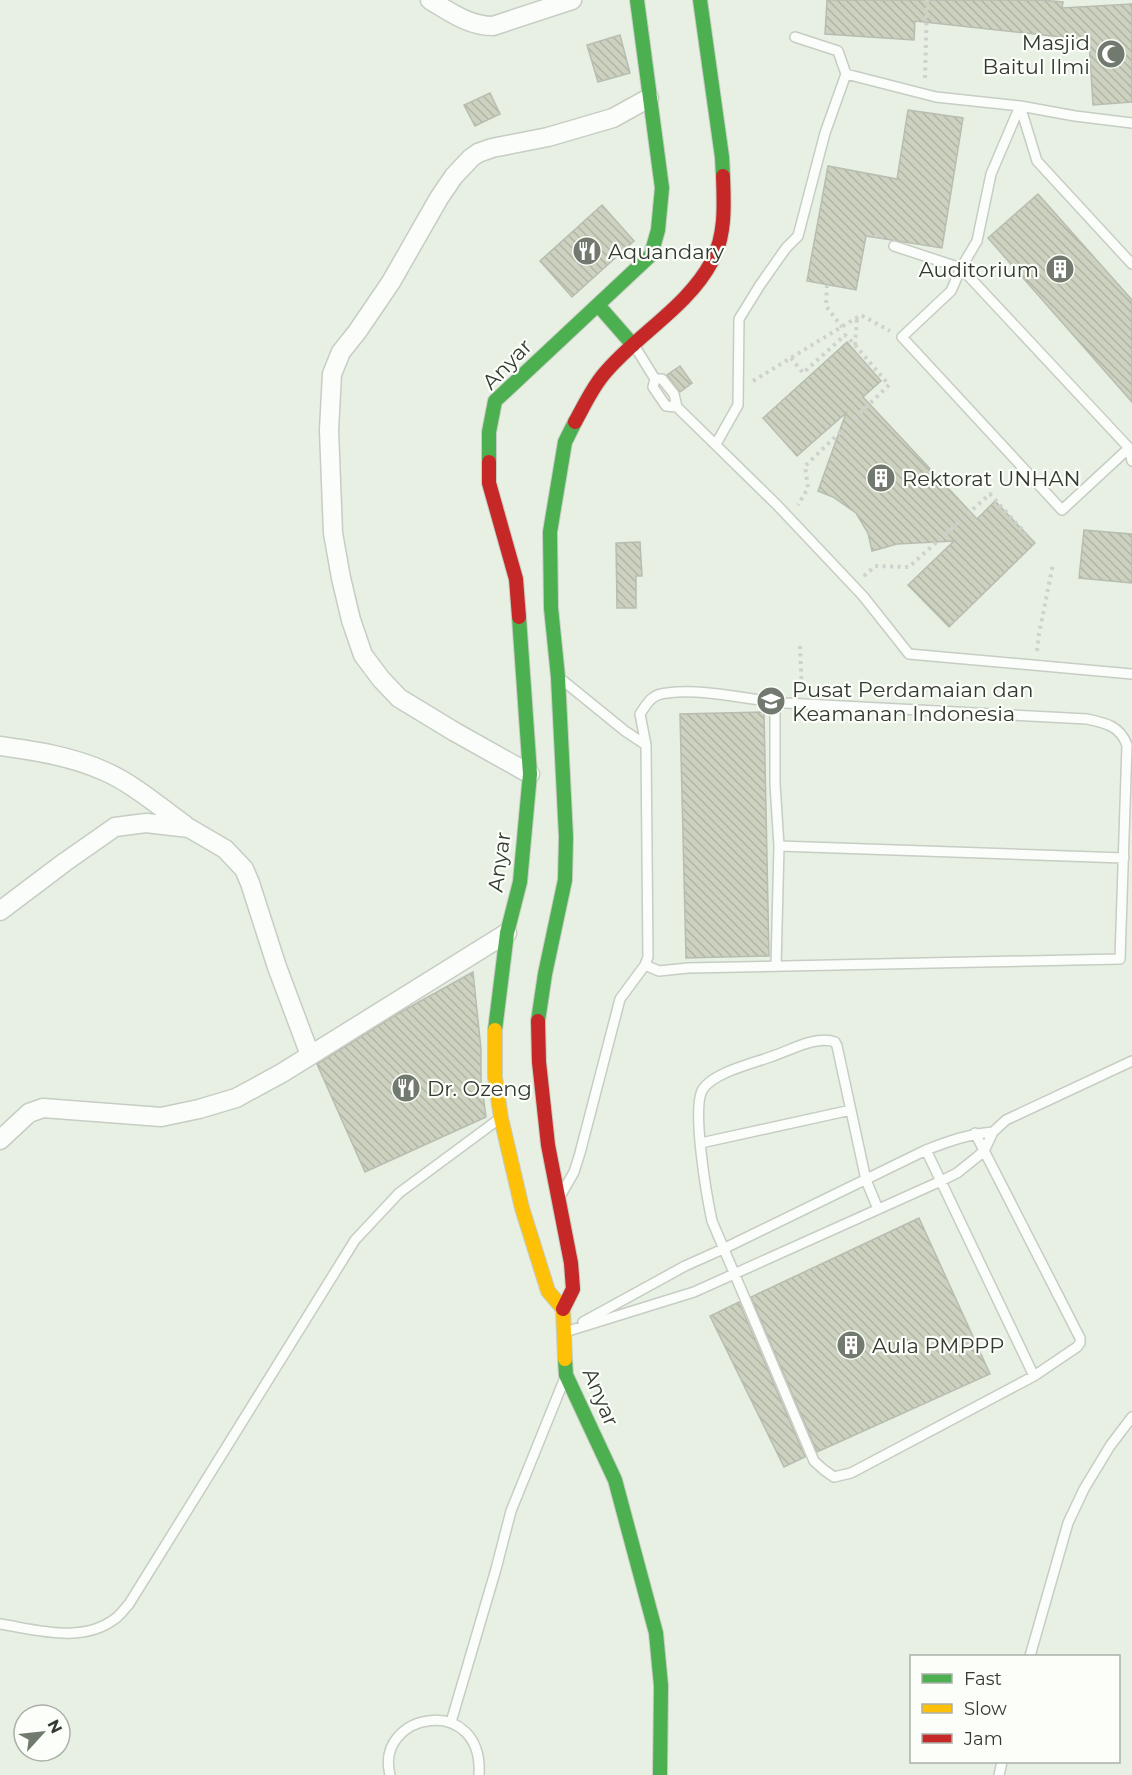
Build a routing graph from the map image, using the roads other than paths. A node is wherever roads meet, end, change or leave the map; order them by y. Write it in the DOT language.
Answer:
graph roads {
  1 [pos="430,0"];
  2 [pos="572,0"];
  3 [pos="637,0"];
  4 [pos="700,0"];
  5 [pos="795,37"];
  6 [pos="846,74"];
  7 [pos="649,98"];
  8 [pos="1020,106"];
  9 [pos="1132,123"];
  10 [pos="894,246"];
  11 [pos="1132,264"];
  12 [pos="961,268"];
  13 [pos="598,305"];
  14 [pos="633,345"];
  15 [pos="716,444"];
  16 [pos="1130,448"];
  17 [pos="1132,461"];
  18 [pos="1132,674"];
  19 [pos="558,677"];
  20 [pos="775,702"];
  21 [pos="646,745"];
  22 [pos="0,746"];
  23 [pos="530,774"];
  24 [pos="189,828"];
  25 [pos="778,846"];
  26 [pos="1124,858"];
  27 [pos="0,911"];
  28 [pos="507,933"];
  29 [pos="645,965"];
  30 [pos="776,966"];
  31 [pos="310,1055"];
  32 [pos="1132,1061"];
  33 [pos="851,1110"];
  34 [pos="501,1118"];
  35 [pos="993,1132"];
  36 [pos="975,1133"];
  37 [pos="0,1140"];
  38 [pos="701,1143"];
  39 [pos="926,1150"];
  40 [pos="984,1150"];
  41 [pos="866,1180"];
  42 [pos="941,1181"];
  43 [pos="559,1198"];
  44 [pos="878,1209"];
  45 [pos="723,1249"];
  46 [pos="735,1274"];
  47 [pos="564,1309"];
  48 [pos="565,1332"];
  49 [pos="566,1375"];
  50 [pos="1034,1376"];
  51 [pos="1132,1417"];
  52 [pos="0,1624"];
  53 [pos="1030,1655"];
  54 [pos="451,1722"];
  55 [pos="390,1775"];
  56 [pos="479,1775"];
  57 [pos="660,1775"];
  1 -- 2 [label="street"];
  3 -- 7 [label="street, Anyar"];
  4 -- 14 [label="street"];
  5 -- 6 [label="lane"];
  6 -- 8 [label="lane"];
  6 -- 15 [label="lane"];
  7 -- 13 [label="street, Anyar"];
  7 -- 23 [label="street"];
  8 -- 9 [label="lane"];
  8 -- 11 [label="lane"];
  8 -- 12 [label="lane"];
  10 -- 12 [label="lane"];
  12 -- 16 [label="lane"];
  12 -- 16 [label="lane"];
  13 -- 14 [label="street"];
  13 -- 23 [label="street, Anyar"];
  14 -- 15 [label="lane"];
  14 -- 19 [label="street"];
  15 -- 18 [label="lane"];
  16 -- 17 [label="lane"];
  19 -- 21 [label="lane"];
  19 -- 43 [label="street"];
  20 -- 21 [label="lane"];
  20 -- 25 [label="lane"];
  20 -- 26 [label="lane"];
  21 -- 29 [label="lane"];
  22 -- 24 [label="street"];
  23 -- 28 [label="street, Anyar"];
  24 -- 27 [label="street"];
  24 -- 31 [label="street"];
  25 -- 26 [label="lane"];
  25 -- 30 [label="lane"];
  26 -- 30 [label="lane"];
  28 -- 31 [label="street"];
  28 -- 34 [label="street, Anyar"];
  29 -- 30 [label="lane"];
  29 -- 43 [label="lane"];
  31 -- 37 [label="street"];
  32 -- 35 [label="lane"];
  33 -- 38 [label="lane"];
  33 -- 38 [label="lane"];
  33 -- 41 [label="lane"];
  34 -- 47 [label="street, Anyar"];
  34 -- 52 [label="lane"];
  35 -- 36 [label="lane"];
  35 -- 40 [label="lane"];
  36 -- 39 [label="lane"];
  36 -- 40 [label="lane"];
  38 -- 45 [label="lane"];
  39 -- 41 [label="lane"];
  39 -- 42 [label="lane"];
  40 -- 42 [label="lane"];
  40 -- 50 [label="lane"];
  41 -- 44 [label="lane"];
  41 -- 45 [label="lane"];
  42 -- 44 [label="lane"];
  42 -- 50 [label="lane"];
  43 -- 47 [label="street"];
  44 -- 46 [label="lane"];
  45 -- 46 [label="lane"];
  45 -- 48 [label="lane"];
  46 -- 48 [label="lane"];
  46 -- 50 [label="lane"];
  47 -- 48 [label="street, Anyar"];
  48 -- 49 [label="street, Anyar"];
  49 -- 54 [label="lane"];
  49 -- 57 [label="street, Anyar"];
  51 -- 53 [label="lane"];
  54 -- 55 [label="lane"];
  54 -- 56 [label="lane"];
}
